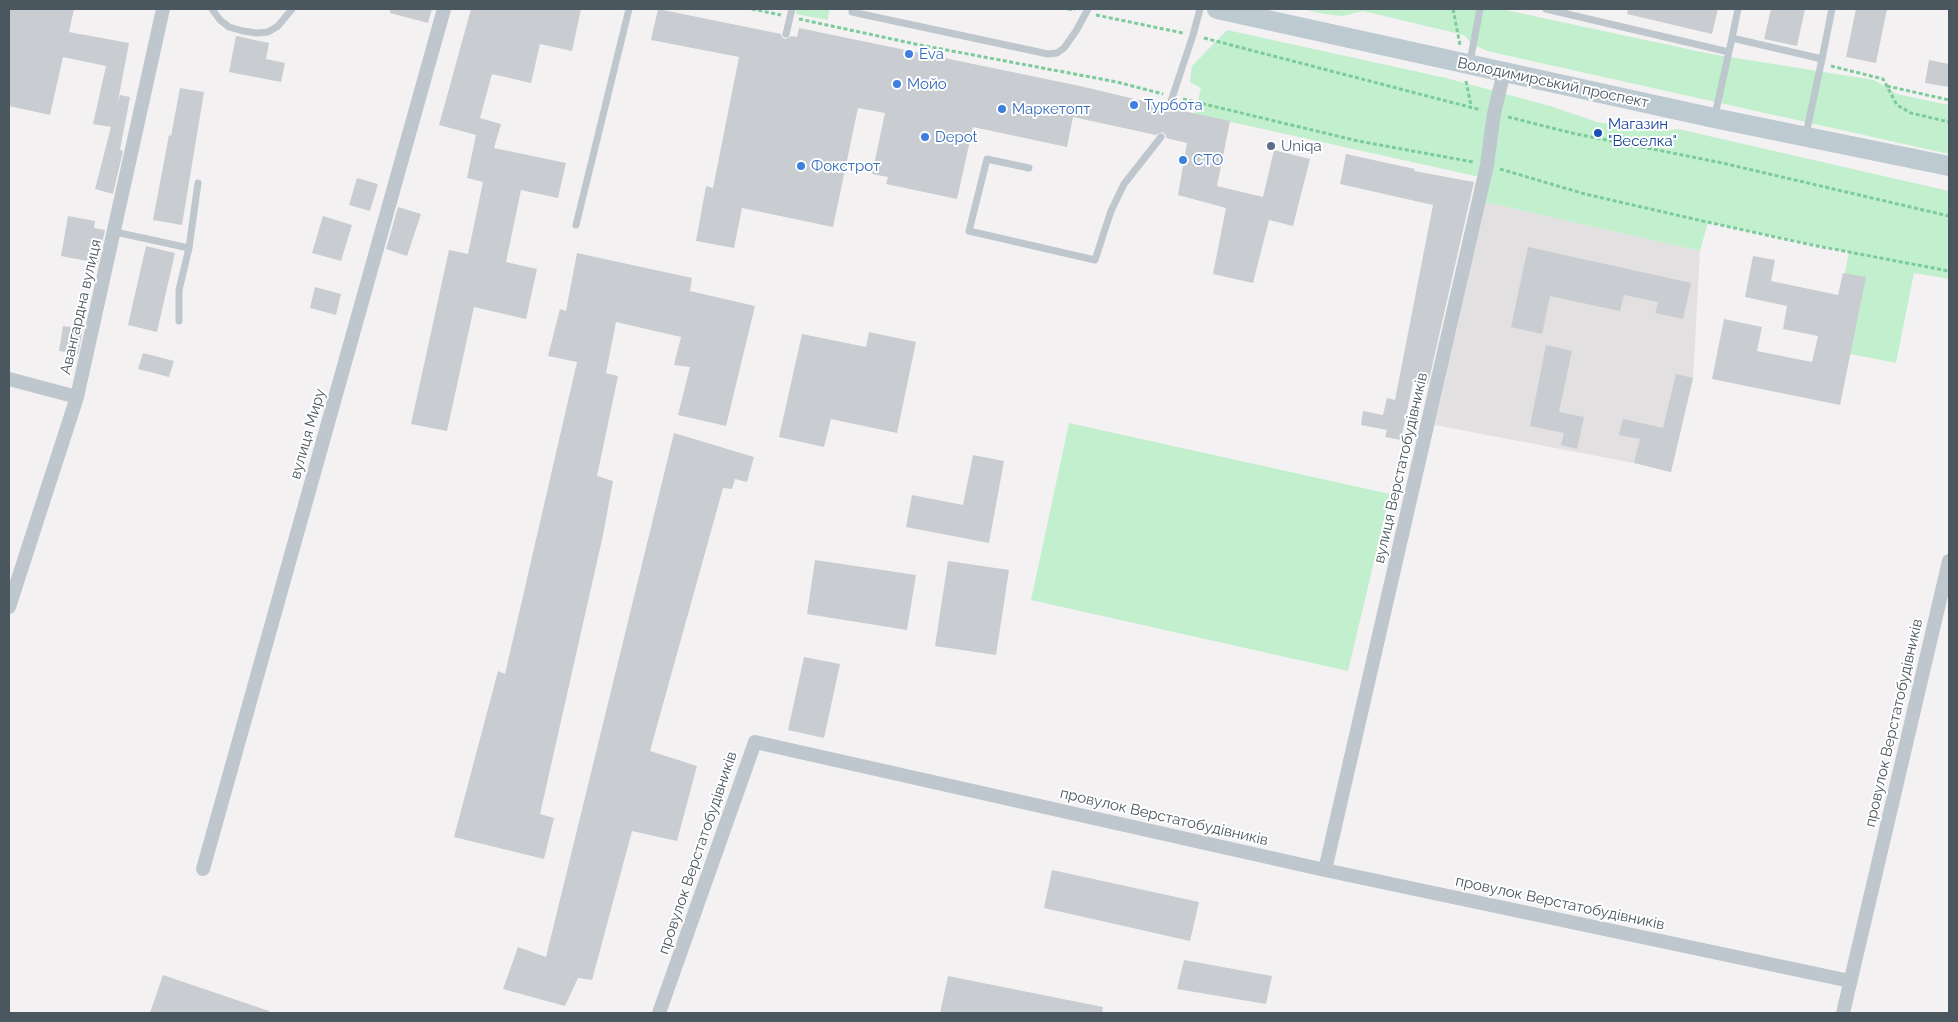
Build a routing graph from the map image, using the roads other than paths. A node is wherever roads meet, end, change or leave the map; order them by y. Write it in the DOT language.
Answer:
graph roads {
  1 [pos="212,9"];
  2 [pos="292,9"];
  3 [pos="444,9"];
  4 [pos="629,9"];
  5 [pos="792,9"];
  6 [pos="852,9"];
  7 [pos="1088,9"];
  8 [pos="1200,9"];
  9 [pos="1217,9"];
  10 [pos="1480,9"];
  11 [pos="1546,9"];
  12 [pos="1738,9"];
  13 [pos="1832,9"];
  14 [pos="162,10"];
  15 [pos="786,34"];
  16 [pos="1732,38"];
  17 [pos="1729,52"];
  18 [pos="1822,58"];
  19 [pos="1469,65"];
  20 [pos="1504,72"];
  21 [pos="1169,107"];
  22 [pos="1714,118"];
  23 [pos="1162,137"];
  24 [pos="1805,138"];
  25 [pos="1949,166"];
  26 [pos="1029,168"];
  27 [pos="198,183"];
  28 [pos="576,225"];
  29 [pos="115,232"];
  30 [pos="189,248"];
  31 [pos="179,321"];
  32 [pos="9,379"];
  33 [pos="77,397"];
  34 [pos="1949,561"];
  35 [pos="9,607"];
  36 [pos="203,869"];
  37 [pos="1325,870"];
  38 [pos="1850,981"];
  39 [pos="659,1013"];
  40 [pos="1843,1013"];
  1 -- 2 [label="lane"];
  3 -- 36 [label="street, вулиця Миру"];
  4 -- 28 [label="lane"];
  5 -- 15 [label="lane"];
  6 -- 7 [label="lane"];
  8 -- 21 [label="lane"];
  9 -- 19 [label="main road, Володимирський проспект"];
  10 -- 19 [label="lane"];
  11 -- 17 [label="lane"];
  12 -- 16 [label="lane"];
  13 -- 18 [label="lane"];
  14 -- 29 [label="street, Авангардна вулиця"];
  16 -- 17 [label="lane"];
  16 -- 18 [label="lane"];
  17 -- 22 [label="lane"];
  18 -- 24 [label="lane"];
  19 -- 20 [label="main road, Володимирський проспект"];
  20 -- 22 [label="main road, Володимирський проспект"];
  20 -- 37 [label="street, вулиця Верстатобудівників"];
  22 -- 24 [label="main road, Володимирський проспект"];
  23 -- 26 [label="lane"];
  24 -- 25 [label="main road, Володимирський проспект"];
  27 -- 30 [label="lane"];
  29 -- 30 [label="lane"];
  29 -- 33 [label="street, Авангардна вулиця"];
  30 -- 31 [label="lane"];
  32 -- 33 [label="street"];
  33 -- 35 [label="street, Авангардна вулиця"];
  34 -- 38 [label="street, провулок Верстатобудівників"];
  37 -- 38 [label="street, провулок Верстатобудівників"];
  37 -- 39 [label="street, провулок Верстатобудівників"];
  38 -- 40 [label="street, провулок Верстатобудівників"];
}
